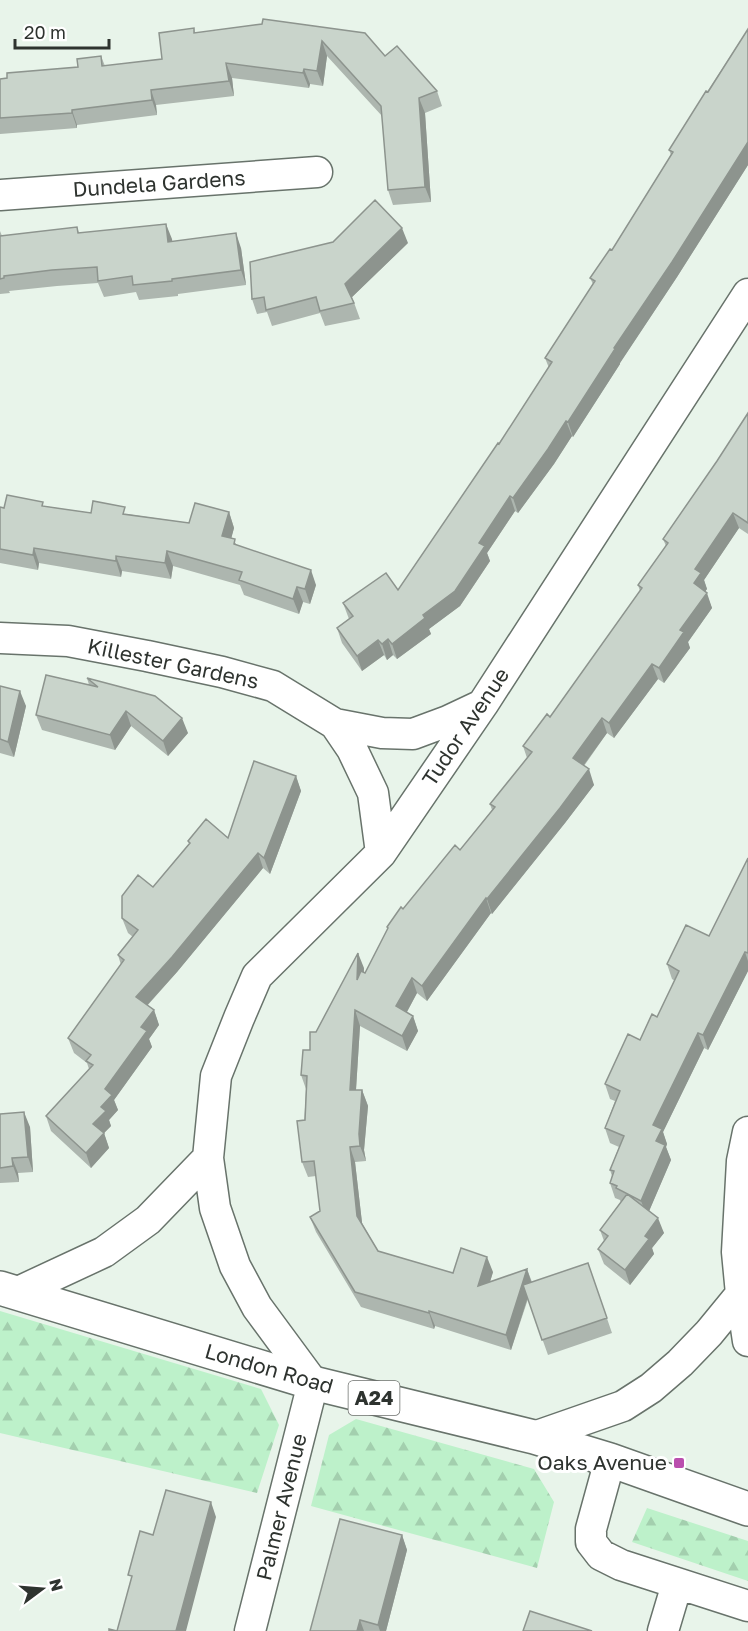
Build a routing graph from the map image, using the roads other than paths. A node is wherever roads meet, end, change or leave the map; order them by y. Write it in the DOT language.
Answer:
graph roads {
  1 [pos="317,172"];
  2 [pos="0,195"];
  3 [pos="748,294"];
  4 [pos="0,638"];
  5 [pos="483,704"];
  6 [pos="335,724"];
  7 [pos="381,852"];
  8 [pos="748,1132"];
  9 [pos="208,1158"];
  10 [pos="8,1291"];
  11 [pos="741,1294"];
  12 [pos="748,1341"];
  13 [pos="313,1383"];
  14 [pos="534,1437"];
  15 [pos="610,1460"];
  16 [pos="748,1509"];
  17 [pos="677,1584"];
  18 [pos="748,1606"];
  19 [pos="250,1631"];
  20 [pos="663,1631"];
  1 -- 2 [label="street, Dundela Gardens"];
  3 -- 5 [label="street, Tudor Avenue"];
  4 -- 6 [label="street, Killester Gardens"];
  5 -- 6 [label="street, Killester Gardens"];
  5 -- 7 [label="street, Tudor Avenue"];
  6 -- 7 [label="street, Killester Gardens"];
  7 -- 9 [label="street, Tudor Avenue"];
  8 -- 11 [label="street"];
  9 -- 10 [label="street"];
  9 -- 13 [label="street, Tudor Avenue"];
  10 -- 13 [label="highway, London Road / A24"];
  11 -- 12 [label="street"];
  11 -- 14 [label="street"];
  13 -- 14 [label="highway, London Road / A24"];
  13 -- 19 [label="street, Palmer Avenue"];
  14 -- 15 [label="highway, London Road / A24"];
  15 -- 16 [label="highway, London Road / A24"];
  15 -- 17 [label="street"];
  17 -- 18 [label="street"];
  17 -- 20 [label="street"];
}
